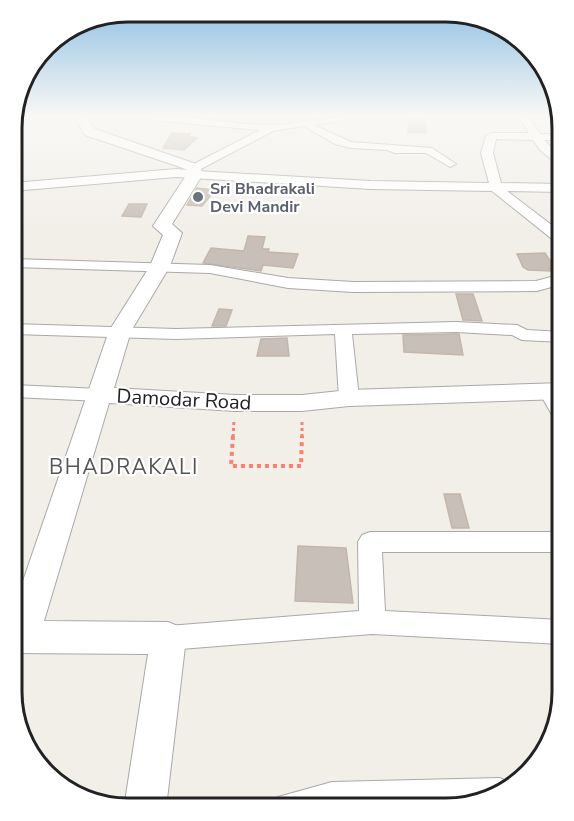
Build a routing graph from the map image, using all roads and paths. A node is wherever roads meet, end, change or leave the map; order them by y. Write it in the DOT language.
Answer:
graph roads {
  1 [pos="152,155"];
  2 [pos="223,155"];
  3 [pos="436,155"];
  4 [pos="487,155"];
  5 [pos="450,164"];
  6 [pos="194,171"];
  7 [pos="22,187"];
  8 [pos="496,188"];
  9 [pos="552,188"];
  10 [pos="552,232"];
  11 [pos="22,263"];
  12 [pos="159,266"];
  13 [pos="552,282"];
  14 [pos="22,329"];
  15 [pos="343,329"];
  16 [pos="120,331"];
  17 [pos="552,336"];
  18 [pos="22,391"];
  19 [pos="552,392"];
  20 [pos="101,395"];
  21 [pos="349,398"];
  22 [pos="235,403"];
  23 [pos="302,403"];
  24 [pos="551,542"];
  25 [pos="372,622"];
  26 [pos="22,624"];
  27 [pos="551,631"];
  28 [pos="22,638"];
  29 [pos="168,638"];
  30 [pos="474,795"];
  31 [pos="145,798"];
  32 [pos="332,798"];
  1 -- 6 [label="street"];
  2 -- 6 [label="street"];
  3 -- 5 [label="street"];
  4 -- 8 [label="street"];
  6 -- 7 [label="street"];
  6 -- 8 [label="street"];
  6 -- 12 [label="street"];
  8 -- 9 [label="street"];
  8 -- 10 [label="street"];
  11 -- 12 [label="street"];
  12 -- 13 [label="street"];
  12 -- 16 [label="street"];
  14 -- 16 [label="street"];
  15 -- 16 [label="street"];
  15 -- 17 [label="street"];
  15 -- 21 [label="street"];
  16 -- 20 [label="street"];
  18 -- 20 [label="street"];
  19 -- 21 [label="street, Damodar Road"];
  20 -- 22 [label="street, Damodar Road"];
  20 -- 26 [label="street, Damodar Road"];
  21 -- 23 [label="street, Damodar Road"];
  22 -- 23 [label="street, Damodar Road"];
  22 -- 23 [label="path"];
  24 -- 25 [label="street"];
  25 -- 27 [label="street"];
  25 -- 29 [label="street"];
  28 -- 29 [label="street, Damodar Road"];
  29 -- 31 [label="street"];
  30 -- 32 [label="street"];
}
